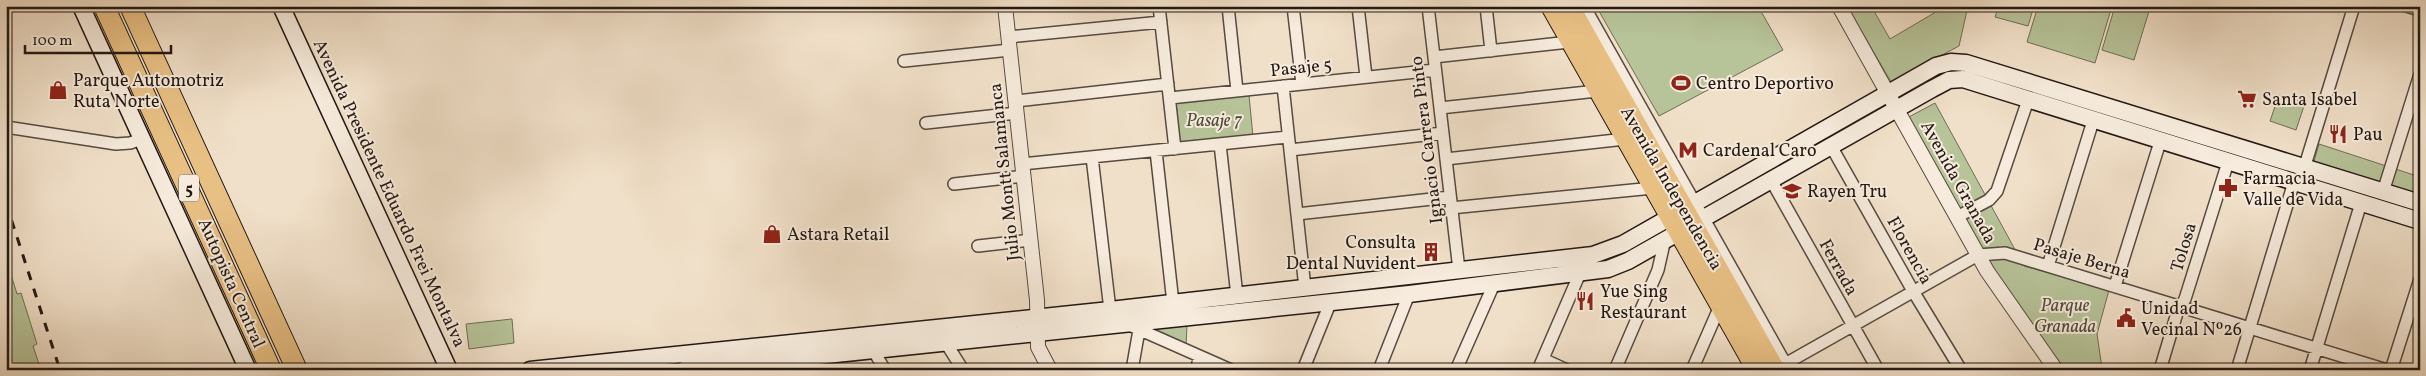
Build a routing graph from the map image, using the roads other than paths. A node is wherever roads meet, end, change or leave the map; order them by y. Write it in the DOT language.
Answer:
graph roads {
  1 [pos="81,6"];
  2 [pos="104,6"];
  3 [pos="130,6"];
  4 [pos="281,6"];
  5 [pos="1005,6"];
  6 [pos="1160,6"];
  7 [pos="1228,6"];
  8 [pos="1293,6"];
  9 [pos="1358,6"];
  10 [pos="1428,6"];
  11 [pos="1486,6"];
  12 [pos="1550,6"];
  13 [pos="1570,6"];
  14 [pos="1584,6"];
  15 [pos="1839,6"];
  16 [pos="2354,6"];
  17 [pos="2406,6"];
  18 [pos="2420,10"];
  19 [pos="1161,22"];
  20 [pos="1569,42"];
  21 [pos="1009,43"];
  22 [pos="1491,51"];
  23 [pos="1434,58"];
  24 [pos="904,61"];
  25 [pos="1435,70"];
  26 [pos="2420,74"];
  27 [pos="1366,77"];
  28 [pos="1168,84"];
  29 [pos="1302,84"];
  30 [pos="1283,86"];
  31 [pos="1238,91"];
  32 [pos="1597,91"];
  33 [pos="1887,92"];
  34 [pos="1170,98"];
  35 [pos="2028,100"];
  36 [pos="1016,107"];
  37 [pos="1440,108"];
  38 [pos="1896,109"];
  39 [pos="2093,121"];
  40 [pos="926,123"];
  41 [pos="6,127"];
  42 [pos="1443,133"];
  43 [pos="1288,137"];
  44 [pos="142,139"];
  45 [pos="1624,139"];
  46 [pos="2160,142"];
  47 [pos="1220,144"];
  48 [pos="1831,146"];
  49 [pos="1175,149"];
  50 [pos="1156,150"];
  51 [pos="1290,150"];
  52 [pos="1776,156"];
  53 [pos="1092,157"];
  54 [pos="1446,159"];
  55 [pos="2228,162"];
  56 [pos="2304,167"];
  57 [pos="1023,170"];
  58 [pos="1778,176"];
  59 [pos="2297,183"];
  60 [pos="954,184"];
  61 [pos="1653,188"];
  62 [pos="2383,192"];
  63 [pos="1451,203"];
  64 [pos="2361,203"];
  65 [pos="2420,203"];
  66 [pos="1297,214"];
  67 [pos="1694,214"];
  68 [pos="1957,217"];
  69 [pos="2420,221"];
  70 [pos="1671,230"];
  71 [pos="1026,241"];
  72 [pos="978,246"];
  73 [pos="1978,255"];
  74 [pos="2048,266"];
  75 [pos="1459,270"];
  76 [pos="1580,273"];
  77 [pos="2420,279"];
  78 [pos="1494,284"];
  79 [pos="2115,286"];
  80 [pos="1305,288"];
  81 [pos="1913,291"];
  82 [pos="1409,294"];
  83 [pos="1237,296"];
  84 [pos="1331,301"];
  85 [pos="1173,303"];
  86 [pos="1720,306"];
  87 [pos="2181,306"];
  88 [pos="1110,310"];
  89 [pos="1038,325"];
  90 [pos="1852,326"];
  91 [pos="1133,327"];
  92 [pos="2250,328"];
  93 [pos="946,343"];
  94 [pos="2317,348"];
  95 [pos="873,350"];
  96 [pos="1199,356"];
  97 [pos="668,363"];
  98 [pos="805,364"];
  99 [pos="1540,364"];
  100 [pos="724,368"];
  101 [pos="1783,368"];
  102 [pos="248,370"];
  103 [pos="271,370"];
  104 [pos="296,370"];
  105 [pos="449,370"];
  106 [pos="530,370"];
  107 [pos="684,370"];
  108 [pos="885,370"];
  109 [pos="963,370"];
  110 [pos="1050,370"];
  111 [pos="1132,370"];
  112 [pos="1197,370"];
  113 [pos="1231,370"];
  114 [pos="1303,370"];
  115 [pos="1379,370"];
  116 [pos="1456,370"];
  117 [pos="1567,370"];
  118 [pos="1615,370"];
  119 [pos="1692,370"];
  120 [pos="1756,370"];
  121 [pos="1878,370"];
  122 [pos="1961,370"];
  123 [pos="2056,370"];
  124 [pos="2160,370"];
  125 [pos="2237,370"];
  126 [pos="2310,370"];
  127 [pos="2387,370"];
  128 [pos="2392,370"];
  1 -- 44 [label="main road"];
  2 -- 103 [label="highway, Autopista Central / 5"];
  3 -- 104 [label="highway, Autopista Central / 5"];
  4 -- 105 [label="main road, Avenida Presidente Eduardo Frei Montalva"];
  5 -- 21 [label="street, Julio Montt Salamanca"];
  6 -- 19 [label="street"];
  7 -- 31 [label="street"];
  8 -- 29 [label="street"];
  9 -- 27 [label="street"];
  10 -- 23 [label="street, Ignacio Carrera Pinto"];
  11 -- 22 [label="street"];
  12 -- 20 [label="main road, Avenida Independencia"];
  13 -- 67 [label="main road, Avenida Independencia"];
  14 -- 67 [label="street, Avenida Independencia"];
  15 -- 33 [label="street, Avenida Granada"];
  16 -- 56 [label="street"];
  17 -- 18 [label="street"];
  19 -- 21 [label="street"];
  19 -- 28 [label="street"];
  20 -- 22 [label="street"];
  20 -- 32 [label="main road, Avenida Independencia"];
  21 -- 24 [label="street"];
  21 -- 36 [label="street, Julio Montt Salamanca"];
  22 -- 23 [label="street"];
  23 -- 25 [label="street, Ignacio Carrera Pinto"];
  25 -- 27 [label="street, Pasaje 5"];
  25 -- 37 [label="street, Ignacio Carrera Pinto"];
  26 -- 62 [label="street"];
  27 -- 29 [label="street, Pasaje 5"];
  28 -- 34 [label="street"];
  28 -- 36 [label="street"];
  29 -- 30 [label="street, Pasaje 5"];
  30 -- 31 [label="street, Pasaje 5"];
  30 -- 43 [label="street"];
  31 -- 34 [label="street, Pasaje 5"];
  32 -- 37 [label="street"];
  32 -- 45 [label="main road, Avenida Independencia"];
  33 -- 38 [label="street, Avenida Granada"];
  33 -- 52 [label="main road"];
  33 -- 56 [label="main road"];
  34 -- 49 [label="street"];
  35 -- 38 [label="main road"];
  35 -- 39 [label="main road"];
  35 -- 68 [label="street"];
  36 -- 40 [label="street"];
  36 -- 57 [label="street, Julio Montt Salamanca"];
  37 -- 42 [label="street, Ignacio Carrera Pinto"];
  38 -- 48 [label="main road"];
  38 -- 68 [label="street, Avenida Granada"];
  39 -- 46 [label="main road"];
  39 -- 74 [label="street"];
  41 -- 44 [label="street"];
  42 -- 51 [label="street"];
  42 -- 54 [label="street, Ignacio Carrera Pinto"];
  43 -- 47 [label="street"];
  43 -- 51 [label="street"];
  44 -- 102 [label="main road"];
  45 -- 54 [label="street"];
  45 -- 61 [label="main road, Avenida Independencia"];
  46 -- 55 [label="main road"];
  46 -- 79 [label="street"];
  47 -- 49 [label="street"];
  47 -- 83 [label="street"];
  48 -- 58 [label="main road"];
  48 -- 81 [label="street, Florencia"];
  49 -- 50 [label="street"];
  50 -- 53 [label="street"];
  50 -- 85 [label="street"];
  51 -- 66 [label="street"];
  52 -- 58 [label="main road"];
  52 -- 67 [label="main road"];
  53 -- 57 [label="street"];
  53 -- 88 [label="street"];
  54 -- 63 [label="street, Ignacio Carrera Pinto"];
  55 -- 59 [label="main road"];
  55 -- 87 [label="street, Tolosa"];
  56 -- 59 [label="street"];
  56 -- 62 [label="main road"];
  57 -- 60 [label="street"];
  57 -- 71 [label="street, Julio Montt Salamanca"];
  58 -- 67 [label="main road"];
  58 -- 90 [label="street, Ferrada"];
  59 -- 64 [label="main road"];
  59 -- 92 [label="street"];
  61 -- 63 [label="street"];
  61 -- 70 [label="main road, Avenida Independencia"];
  62 -- 65 [label="main road"];
  63 -- 66 [label="street"];
  63 -- 75 [label="street, Ignacio Carrera Pinto"];
  64 -- 69 [label="main road"];
  64 -- 94 [label="street"];
  66 -- 80 [label="street"];
  67 -- 70 [label="main road"];
  67 -- 101 [label="main road, Avenida Independencia"];
  68 -- 73 [label="street, Avenida Granada"];
  70 -- 75 [label="main road"];
  70 -- 76 [label="main road"];
  70 -- 86 [label="main road, Avenida Independencia"];
  70 -- 118 [label="street"];
  71 -- 72 [label="street"];
  71 -- 89 [label="street, Julio Montt Salamanca"];
  73 -- 74 [label="street, Pasaje Berna"];
  73 -- 81 [label="street, Pasaje Berna"];
  73 -- 123 [label="street, Avenida Granada"];
  74 -- 79 [label="street, Pasaje Berna"];
  75 -- 80 [label="main road"];
  76 -- 78 [label="main road"];
  76 -- 99 [label="street"];
  77 -- 128 [label="street"];
  78 -- 82 [label="main road"];
  78 -- 116 [label="street"];
  79 -- 87 [label="street, Pasaje Berna"];
  80 -- 83 [label="main road"];
  81 -- 90 [label="street, Pasaje Berna"];
  81 -- 122 [label="street, Florencia"];
  82 -- 84 [label="main road"];
  82 -- 115 [label="street"];
  83 -- 85 [label="main road"];
  84 -- 91 [label="main road"];
  84 -- 114 [label="street"];
  85 -- 88 [label="main road"];
  86 -- 119 [label="street"];
  86 -- 120 [label="main road, Avenida Independencia"];
  87 -- 92 [label="street, Pasaje Berna"];
  87 -- 124 [label="street, Tolosa"];
  88 -- 89 [label="main road"];
  89 -- 91 [label="main road"];
  89 -- 93 [label="main road"];
  89 -- 97 [label="main road"];
  89 -- 110 [label="street, Julio Montt Salamanca"];
  90 -- 101 [label="street, Pasaje Berna"];
  90 -- 121 [label="street, Ferrada"];
  91 -- 96 [label="street"];
  91 -- 111 [label="street"];
  92 -- 94 [label="street, Pasaje Berna"];
  92 -- 125 [label="street"];
  93 -- 95 [label="main road"];
  93 -- 109 [label="street"];
  94 -- 126 [label="street"];
  94 -- 127 [label="street, Pasaje Berna"];
  95 -- 98 [label="main road"];
  95 -- 108 [label="street"];
  96 -- 112 [label="street"];
  96 -- 113 [label="street"];
  97 -- 106 [label="main road"];
  98 -- 100 [label="main road"];
  99 -- 117 [label="street"];
  100 -- 107 [label="main road"];
}
